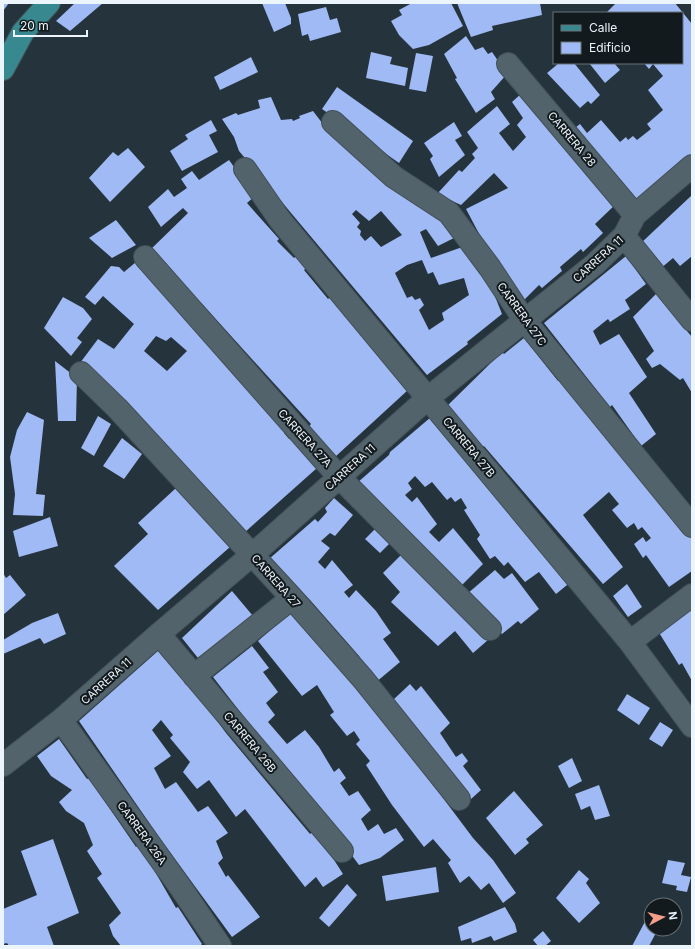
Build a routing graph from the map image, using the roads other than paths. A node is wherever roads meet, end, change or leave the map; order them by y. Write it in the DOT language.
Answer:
graph roads {
  1 [pos="49,3"];
  2 [pos="508,64"];
  3 [pos="3,68"];
  4 [pos="333,122"];
  5 [pos="692,166"];
  6 [pos="245,170"];
  7 [pos="635,215"];
  8 [pos="624,236"];
  9 [pos="145,257"];
  10 [pos="692,320"];
  11 [pos="525,321"];
  12 [pos="81,374"];
  13 [pos="428,398"];
  14 [pos="340,477"];
  15 [pos="692,526"];
  16 [pos="252,555"];
  17 [pos="692,595"];
  18 [pos="292,598"];
  19 [pos="490,630"];
  20 [pos="159,634"];
  21 [pos="630,642"];
  22 [pos="194,676"];
  23 [pos="61,720"];
  24 [pos="692,726"];
  25 [pos="3,765"];
  26 [pos="459,799"];
  27 [pos="342,851"];
  28 [pos="220,946"];
  1 -- 3 [label="main road"];
  2 -- 7 [label="street, CARRERA 28"];
  4 -- 11 [label="street, CARRERA 27C"];
  5 -- 7 [label="street, CARRERA 11"];
  6 -- 13 [label="street, CARRERA 27B"];
  7 -- 8 [label="street, CARRERA 11"];
  8 -- 10 [label="street"];
  8 -- 11 [label="street, CARRERA 11"];
  9 -- 14 [label="street, CARRERA 27A"];
  11 -- 13 [label="street, CARRERA 11"];
  11 -- 15 [label="street, CARRERA 27C"];
  12 -- 16 [label="street, CARRERA 27"];
  13 -- 14 [label="street, CARRERA 11"];
  13 -- 21 [label="street, CARRERA 27B"];
  14 -- 16 [label="street, CARRERA 11"];
  14 -- 19 [label="street, CARRERA 27A"];
  16 -- 18 [label="street, CARRERA 27"];
  16 -- 20 [label="street, CARRERA 11"];
  17 -- 21 [label="street"];
  18 -- 22 [label="street"];
  18 -- 26 [label="street, CARRERA 27"];
  20 -- 22 [label="street, CARRERA 26B"];
  20 -- 23 [label="street, CARRERA 11"];
  21 -- 24 [label="street, CARRERA 27B"];
  22 -- 27 [label="street, CARRERA 26B"];
  23 -- 25 [label="street, CARRERA 11"];
  23 -- 28 [label="street, CARRERA 26A"];
}
